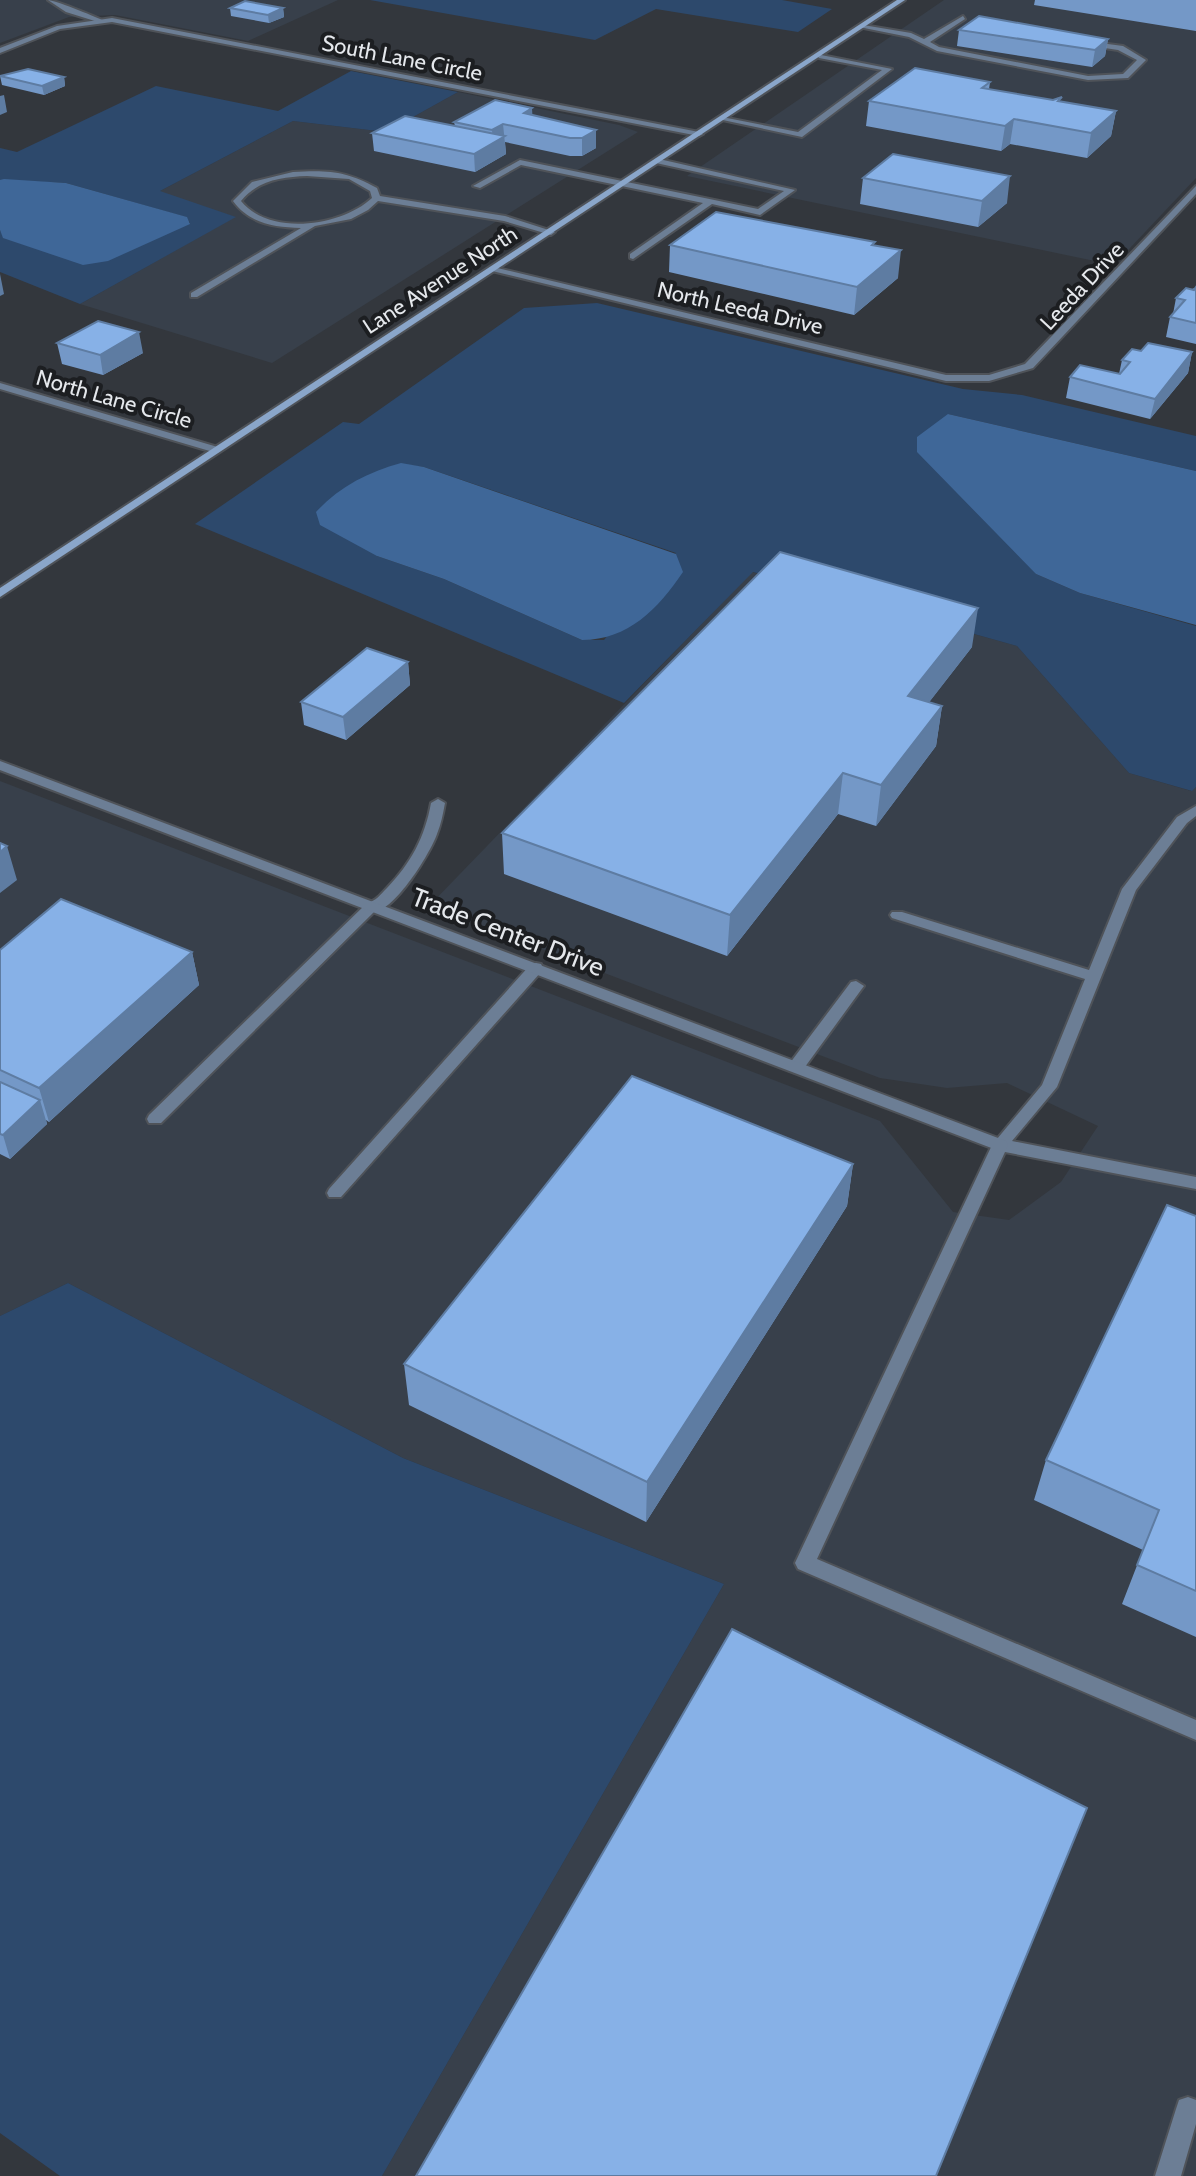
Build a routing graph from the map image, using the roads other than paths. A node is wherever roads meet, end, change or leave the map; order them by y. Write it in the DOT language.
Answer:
graph roads {
  1 [pos="51,0"];
  2 [pos="902,0"];
  3 [pos="963,18"];
  4 [pos="98,20"];
  5 [pos="863,27"];
  6 [pos="1078,41"];
  7 [pos="925,42"];
  8 [pos="0,51"];
  9 [pos="819,56"];
  10 [pos="722,119"];
  11 [pos="699,134"];
  12 [pos="659,161"];
  13 [pos="626,182"];
  14 [pos="477,186"];
  15 [pos="1196,189"];
  16 [pos="376,198"];
  17 [pos="711,201"];
  18 [pos="314,224"];
  19 [pos="551,232"];
  20 [pos="633,256"];
  21 [pos="493,270"];
  22 [pos="194,295"];
  23 [pos="979,380"];
  24 [pos="0,386"];
  25 [pos="217,450"];
  26 [pos="0,593"];
  27 [pos="0,765"];
  28 [pos="438,803"];
  29 [pos="1196,810"];
  30 [pos="374,907"];
  31 [pos="897,915"];
  32 [pos="536,968"];
  33 [pos="1095,977"];
  34 [pos="856,986"];
  35 [pos="796,1067"];
  36 [pos="155,1119"];
  37 [pos="1000,1145"];
  38 [pos="1196,1183"];
  39 [pos="335,1193"];
  40 [pos="1196,1730"];
  41 [pos="1188,2109"];
  42 [pos="1168,2176"];
  1 -- 4 [label="street"];
  2 -- 5 [label="main road, Lane Avenue North"];
  3 -- 7 [label="street"];
  4 -- 8 [label="street"];
  4 -- 11 [label="street, South Lane Circle"];
  5 -- 7 [label="street"];
  5 -- 9 [label="main road, Lane Avenue North"];
  6 -- 7 [label="street"];
  9 -- 10 [label="main road, Lane Avenue North"];
  9 -- 10 [label="street"];
  10 -- 11 [label="main road, Lane Avenue North"];
  11 -- 12 [label="main road, Lane Avenue North"];
  12 -- 13 [label="main road, Lane Avenue North"];
  12 -- 17 [label="street"];
  13 -- 14 [label="street"];
  13 -- 17 [label="street"];
  13 -- 19 [label="main road, Lane Avenue North"];
  15 -- 23 [label="street, Leeda Drive"];
  16 -- 18 [label="street"];
  16 -- 18 [label="street"];
  16 -- 19 [label="street"];
  17 -- 20 [label="street"];
  18 -- 22 [label="street"];
  19 -- 21 [label="main road, Lane Avenue North"];
  21 -- 23 [label="street, North Leeda Drive"];
  21 -- 25 [label="main road, Lane Avenue North"];
  24 -- 25 [label="street, North Lane Circle"];
  25 -- 26 [label="main road, Lane Avenue North"];
  27 -- 30 [label="street, Trade Center Drive"];
  28 -- 30 [label="street"];
  29 -- 33 [label="street"];
  30 -- 32 [label="street, Trade Center Drive"];
  30 -- 36 [label="street"];
  31 -- 33 [label="street"];
  32 -- 35 [label="street, Trade Center Drive"];
  32 -- 39 [label="street"];
  33 -- 37 [label="street"];
  34 -- 35 [label="street"];
  35 -- 37 [label="street, Trade Center Drive"];
  37 -- 38 [label="street, Trade Center Drive"];
  37 -- 40 [label="street"];
  41 -- 42 [label="street"];
}
